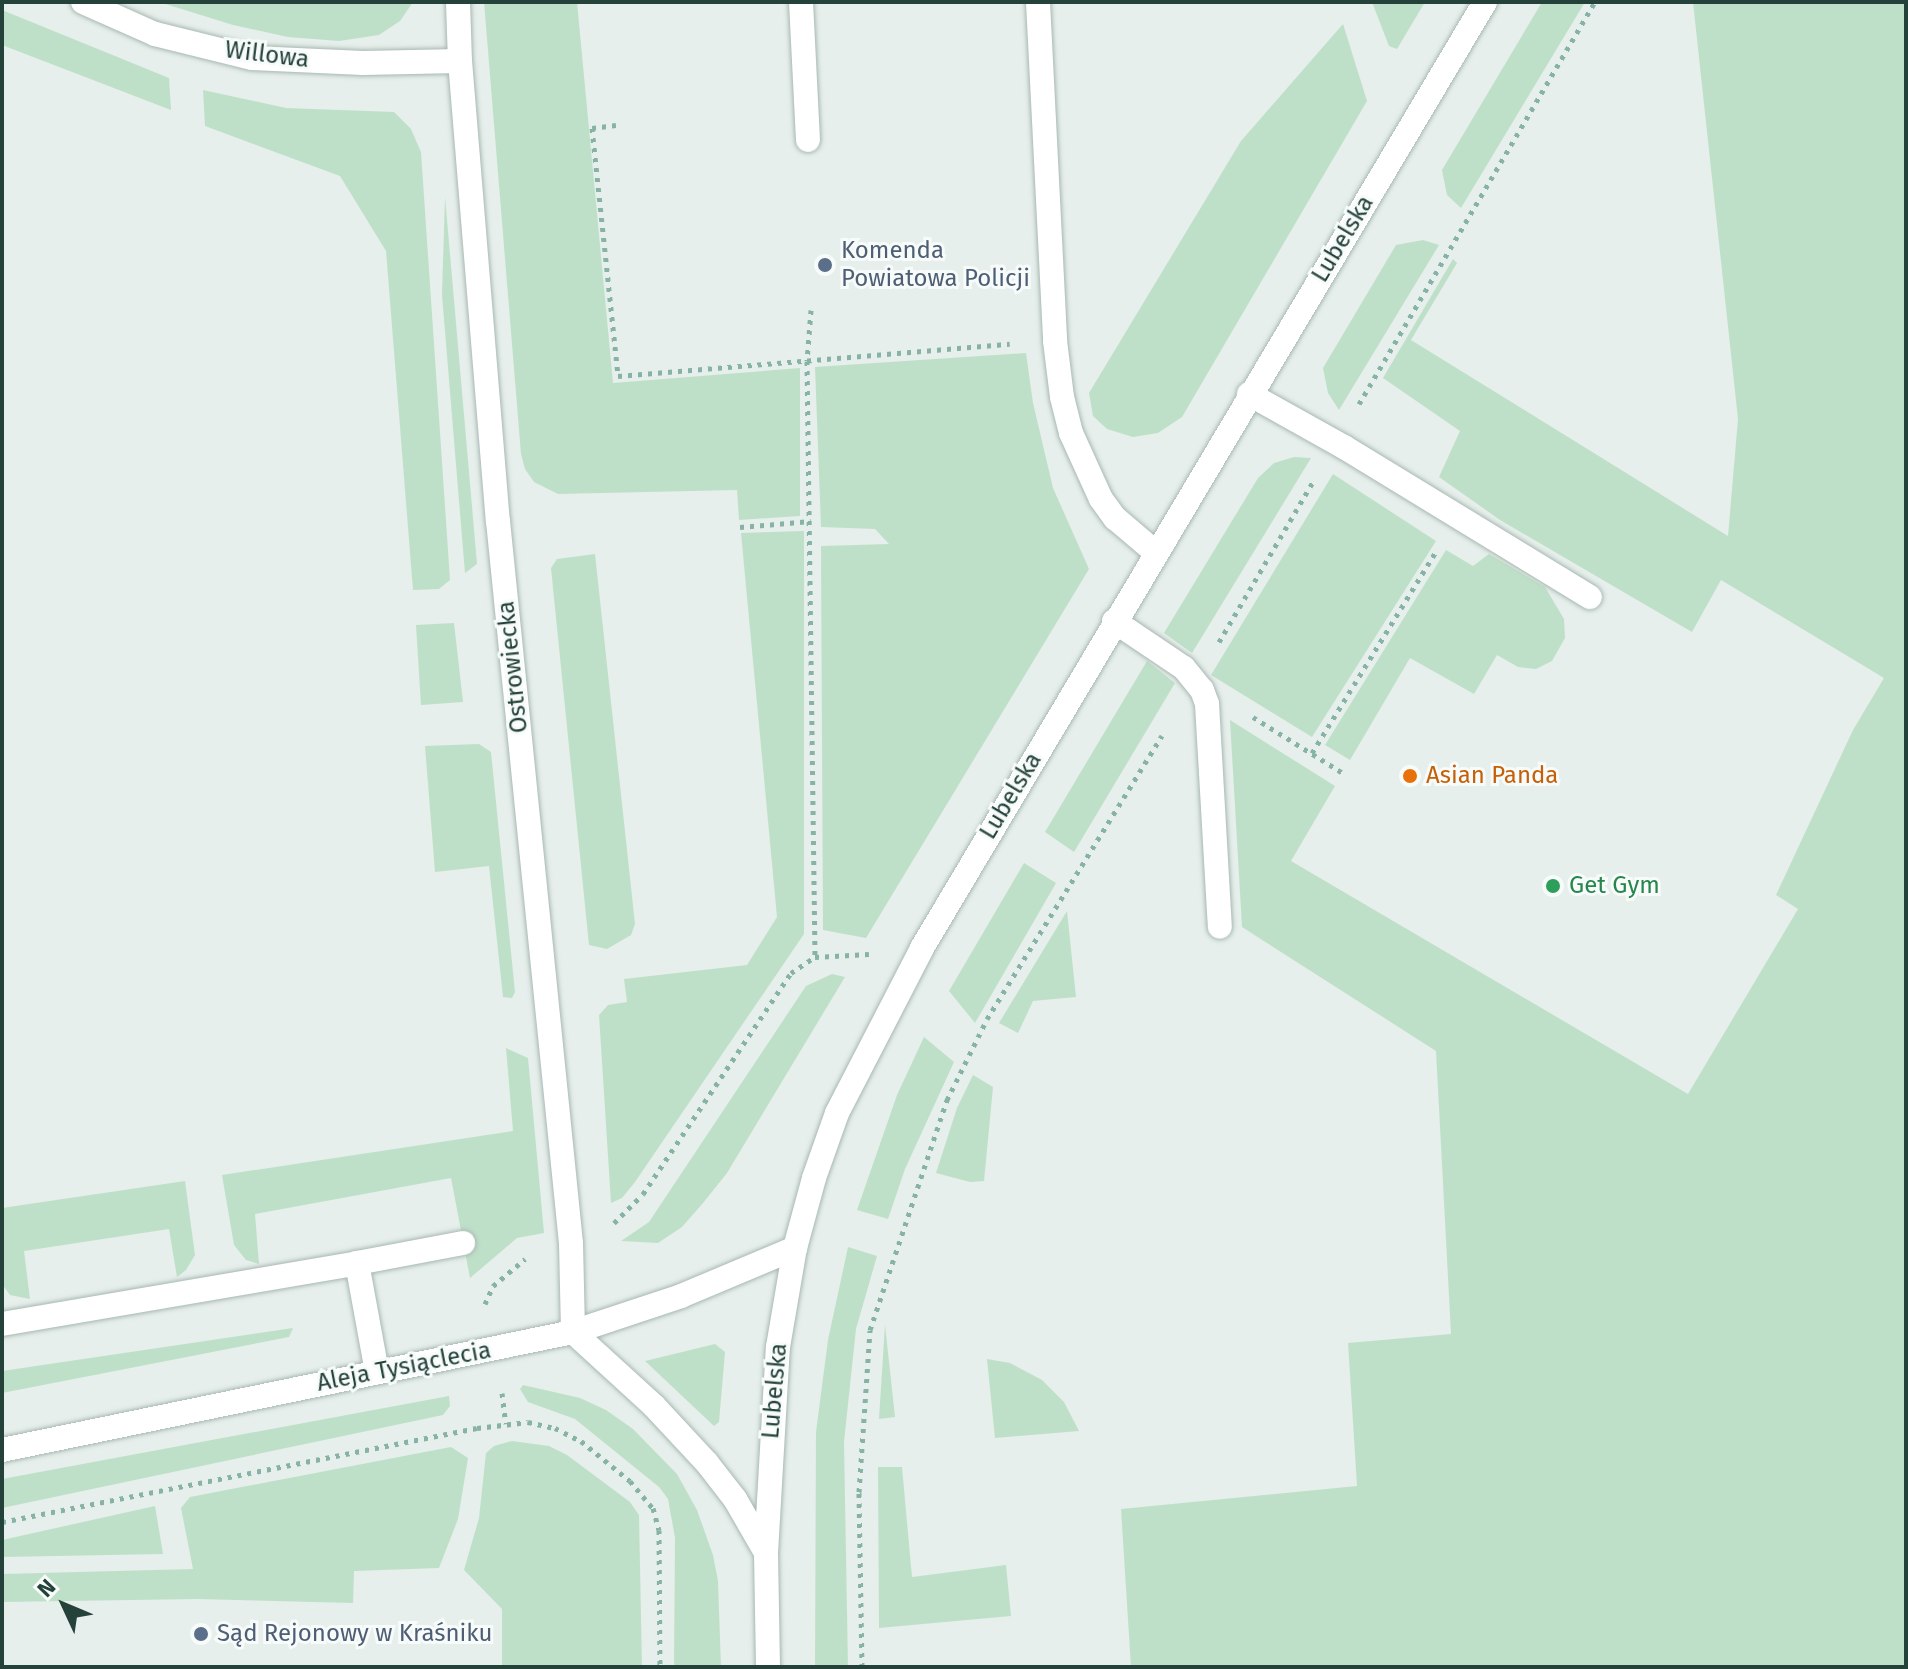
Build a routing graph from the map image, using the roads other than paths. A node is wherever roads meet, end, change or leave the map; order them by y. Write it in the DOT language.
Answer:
graph roads {
  1 [pos="83,2"];
  2 [pos="458,2"];
  3 [pos="801,2"];
  4 [pos="1038,2"];
  5 [pos="1485,2"];
  6 [pos="460,61"];
  7 [pos="808,140"];
  8 [pos="1249,394"];
  9 [pos="1155,552"];
  10 [pos="1590,597"];
  11 [pos="1114,621"];
  12 [pos="1220,927"];
  13 [pos="463,1243"];
  14 [pos="795,1248"];
  15 [pos="357,1263"];
  16 [pos="2,1324"];
  17 [pos="573,1332"];
  18 [pos="377,1372"];
  19 [pos="2,1450"];
  20 [pos="766,1553"];
  21 [pos="768,1667"];
  1 -- 6 [label="street, Willowa"];
  2 -- 6 [label="street, Ostrowiecka"];
  3 -- 7 [label="street"];
  4 -- 9 [label="street"];
  5 -- 8 [label="street, Lubelska"];
  6 -- 17 [label="street, Ostrowiecka"];
  8 -- 9 [label="street, Lubelska"];
  8 -- 10 [label="street"];
  9 -- 11 [label="street, Lubelska"];
  11 -- 12 [label="street"];
  11 -- 14 [label="street, Lubelska"];
  13 -- 15 [label="street"];
  14 -- 17 [label="street, Aleja Tysiąclecia"];
  14 -- 20 [label="street, Lubelska"];
  15 -- 16 [label="street"];
  15 -- 18 [label="street"];
  17 -- 18 [label="street, Aleja Tysiąclecia"];
  17 -- 20 [label="street"];
  18 -- 19 [label="street, Aleja Tysiąclecia"];
  20 -- 21 [label="street, Lubelska"];
}
